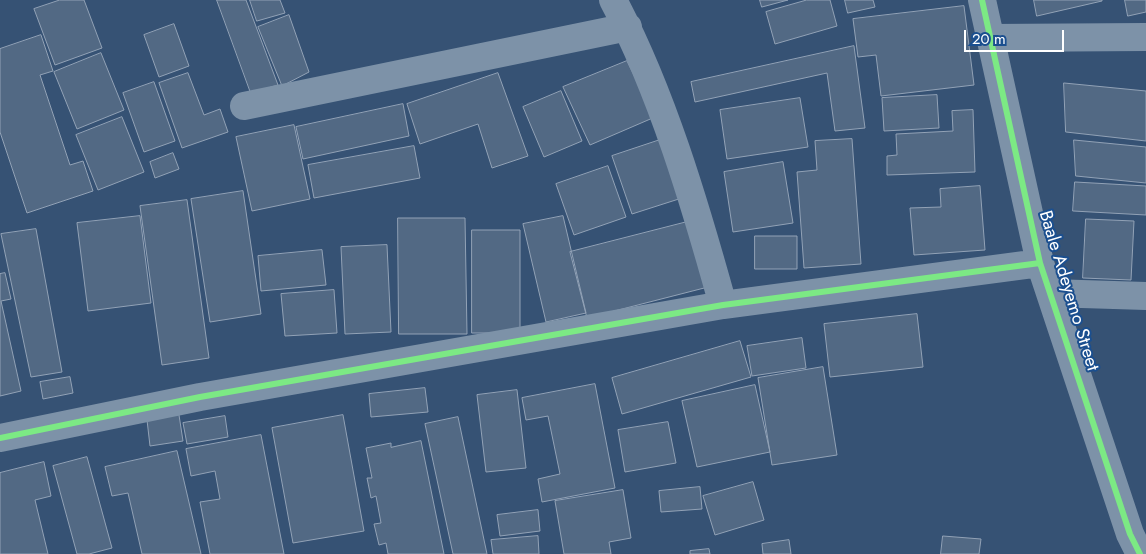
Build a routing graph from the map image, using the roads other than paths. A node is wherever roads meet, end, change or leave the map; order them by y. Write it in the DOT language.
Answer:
graph roads {
  1 [pos="613,0"];
  2 [pos="982,0"];
  3 [pos="628,27"];
  4 [pos="1146,37"];
  5 [pos="990,38"];
  6 [pos="244,106"];
  7 [pos="1040,263"];
  8 [pos="1050,293"];
  9 [pos="1146,296"];
  10 [pos="723,305"];
  11 [pos="0,438"];
  12 [pos="1140,554"];
  1 -- 3 [label="street"];
  2 -- 5 [label="street, Baale Adeyemo Street"];
  3 -- 6 [label="street"];
  3 -- 10 [label="street"];
  4 -- 5 [label="street"];
  5 -- 7 [label="street, Baale Adeyemo Street"];
  7 -- 8 [label="street, Baale Adeyemo Street"];
  7 -- 10 [label="street"];
  8 -- 9 [label="street"];
  8 -- 12 [label="street, Baale Adeyemo Street"];
  10 -- 11 [label="street"];
}
